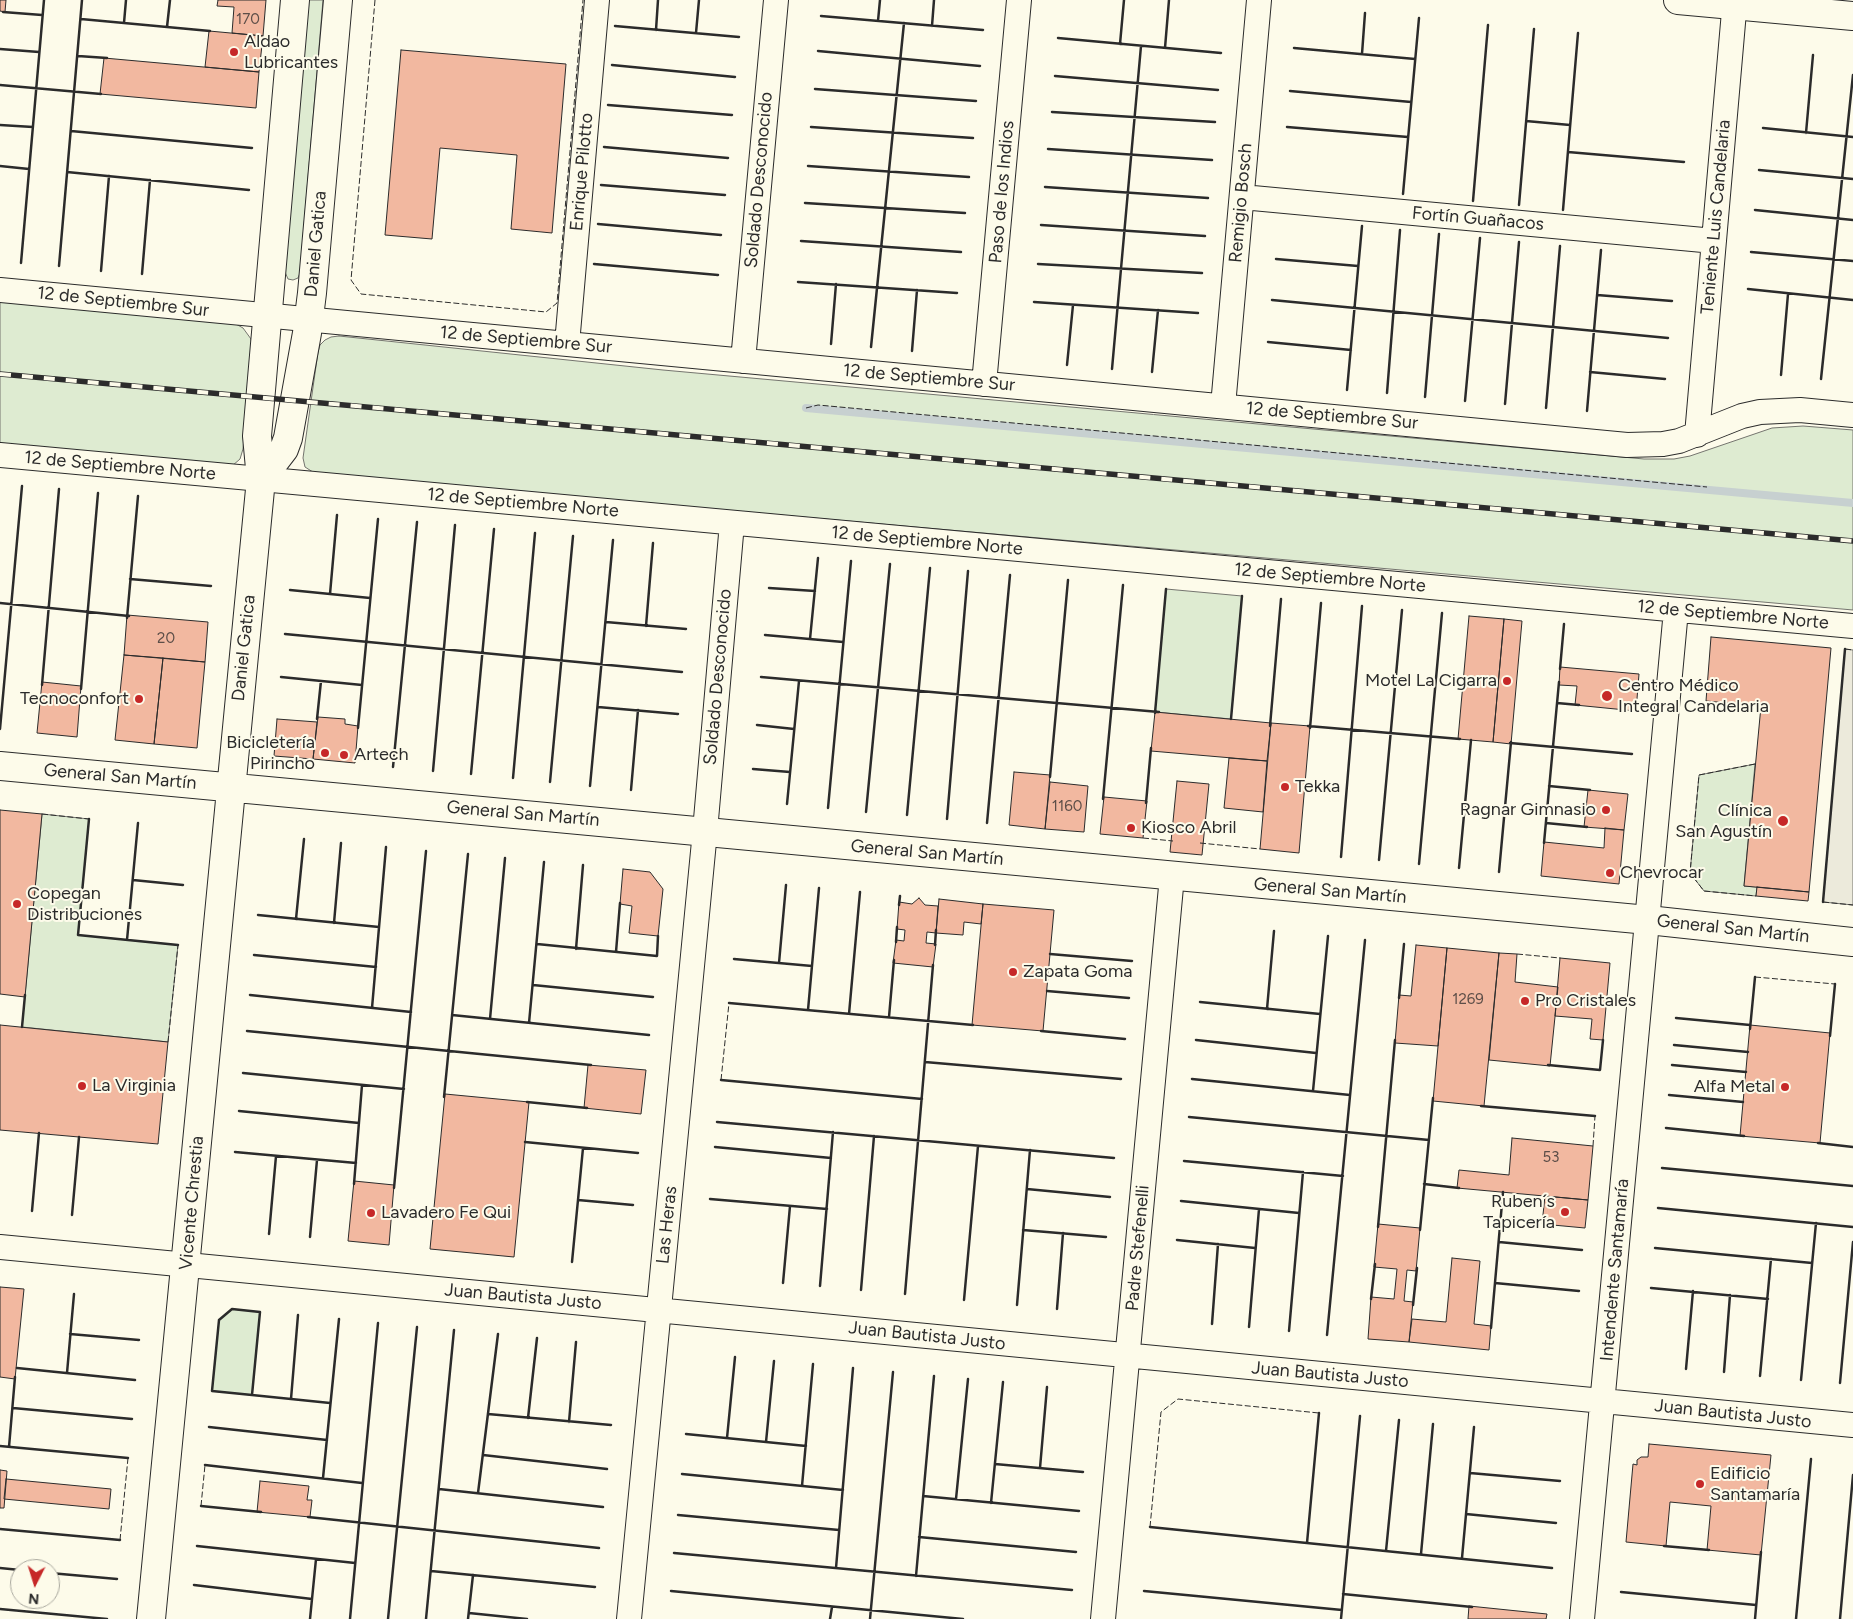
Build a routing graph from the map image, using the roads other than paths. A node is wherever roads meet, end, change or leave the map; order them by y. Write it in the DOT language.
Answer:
graph roads {
  1 [pos="295,0"];
  2 [pos="338,0"];
  3 [pos="597,0"];
  4 [pos="776,0"];
  5 [pos="1019,0"];
  6 [pos="1259,0"];
  7 [pos="1678,0"];
  8 [pos="1734,3"];
  9 [pos="1853,16"];
  10 [pos="1242,197"];
  11 [pos="1714,241"];
  12 [pos="0,290"];
  13 [pos="267,316"];
  14 [pos="308,320"];
  15 [pos="567,344"];
  16 [pos="743,361"];
  17 [pos="984,384"];
  18 [pos="1223,406"];
  19 [pos="1853,415"];
  20 [pos="1697,435"];
  21 [pos="0,455"];
  22 [pos="261,479"];
  23 [pos="732,523"];
  24 [pos="1676,610"];
  25 [pos="1853,626"];
  26 [pos="0,766"];
  27 [pos="231,787"];
  28 [pos="704,831"];
  29 [pos="1172,876"];
  30 [pos="1648,920"];
  31 [pos="1853,942"];
  32 [pos="0,1247"];
  33 [pos="186,1265"];
  34 [pos="658,1310"];
  35 [pos="1128,1356"];
  36 [pos="1603,1401"];
  37 [pos="1853,1426"];
  38 [pos="151,1619"];
  39 [pos="629,1619"];
  40 [pos="1103,1619"];
  41 [pos="1582,1619"];
  1 -- 13 [label="main road, Daniel Gatica"];
  2 -- 14 [label="main road, Daniel Gatica"];
  3 -- 15 [label="street, Enrique Pilotto"];
  4 -- 16 [label="street, Soldado Desconocido"];
  5 -- 17 [label="street, Paso de los Indios"];
  6 -- 10 [label="street, Remigio Bosch"];
  7 -- 8 [label="main road"];
  8 -- 9 [label="main road"];
  8 -- 11 [label="street, Teniente Luis Candelaria"];
  10 -- 11 [label="street, Fortín Guañacos"];
  10 -- 18 [label="street, Remigio Bosch"];
  11 -- 20 [label="street, Teniente Luis Candelaria"];
  12 -- 13 [label="street, 12 de Septiembre Sur"];
  13 -- 14 [label="street, 12 de Septiembre Sur"];
  13 -- 22 [label="main road, Daniel Gatica"];
  14 -- 15 [label="street, 12 de Septiembre Sur"];
  14 -- 22 [label="main road, Daniel Gatica"];
  15 -- 16 [label="street, 12 de Septiembre Sur"];
  16 -- 17 [label="street, 12 de Septiembre Sur"];
  17 -- 18 [label="street, 12 de Septiembre Sur"];
  18 -- 20 [label="street, 12 de Septiembre Sur"];
  19 -- 20 [label="street, 12 de Septiembre Sur"];
  21 -- 22 [label="street, 12 de Septiembre Norte"];
  22 -- 23 [label="street, 12 de Septiembre Norte"];
  22 -- 27 [label="main road, Daniel Gatica"];
  23 -- 24 [label="street, 12 de Septiembre Norte"];
  23 -- 28 [label="street, Soldado Desconocido"];
  24 -- 25 [label="street, 12 de Septiembre Norte"];
  24 -- 30 [label="street"];
  26 -- 27 [label="main road, General San Martín"];
  27 -- 28 [label="main road, General San Martín"];
  27 -- 33 [label="main road, Vicente Chrestia"];
  28 -- 29 [label="main road, General San Martín"];
  28 -- 34 [label="street, Las Heras"];
  29 -- 30 [label="main road, General San Martín"];
  29 -- 35 [label="street, Padre Stefenelli"];
  30 -- 31 [label="main road, General San Martín"];
  30 -- 36 [label="street, Intendente Santamaría"];
  32 -- 33 [label="street, Juan Bautista Justo"];
  33 -- 34 [label="street, Juan Bautista Justo"];
  33 -- 38 [label="main road, Vicente Chrestia"];
  34 -- 35 [label="street, Juan Bautista Justo"];
  34 -- 39 [label="street, Las Heras"];
  35 -- 36 [label="street, Juan Bautista Justo"];
  35 -- 40 [label="street, Padre Stefenelli"];
  36 -- 37 [label="street, Juan Bautista Justo"];
  36 -- 41 [label="street, Intendente Santamaría"];
}
